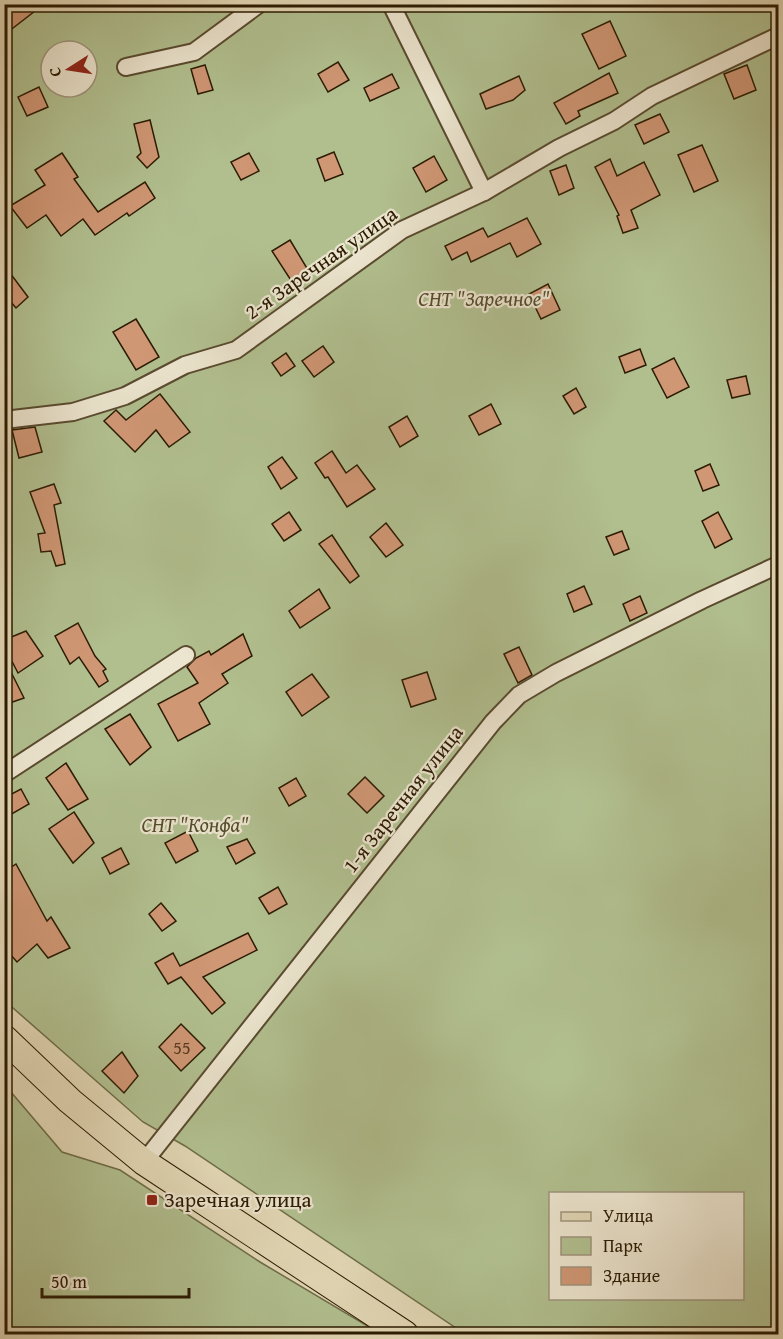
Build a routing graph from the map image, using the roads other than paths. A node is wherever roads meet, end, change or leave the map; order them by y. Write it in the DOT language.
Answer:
graph roads {
  1 [pos="259,4"];
  2 [pos="391,4"];
  3 [pos="778,36"];
  4 [pos="126,67"];
  5 [pos="484,192"];
  6 [pos="4,420"];
  7 [pos="778,565"];
  8 [pos="186,655"];
  9 [pos="4,774"];
  10 [pos="4,1038"];
  11 [pos="144,1162"];
  12 [pos="405,1335"];
  1 -- 4 [label="street"];
  2 -- 5 [label="street"];
  3 -- 5 [label="street, 2-я Заречная улица"];
  5 -- 6 [label="street, 2-я Заречная улица"];
  7 -- 11 [label="street, 1-я Заречная улица"];
  8 -- 9 [label="street"];
  10 -- 11 [label="main road"];
  11 -- 12 [label="main road"];
}
